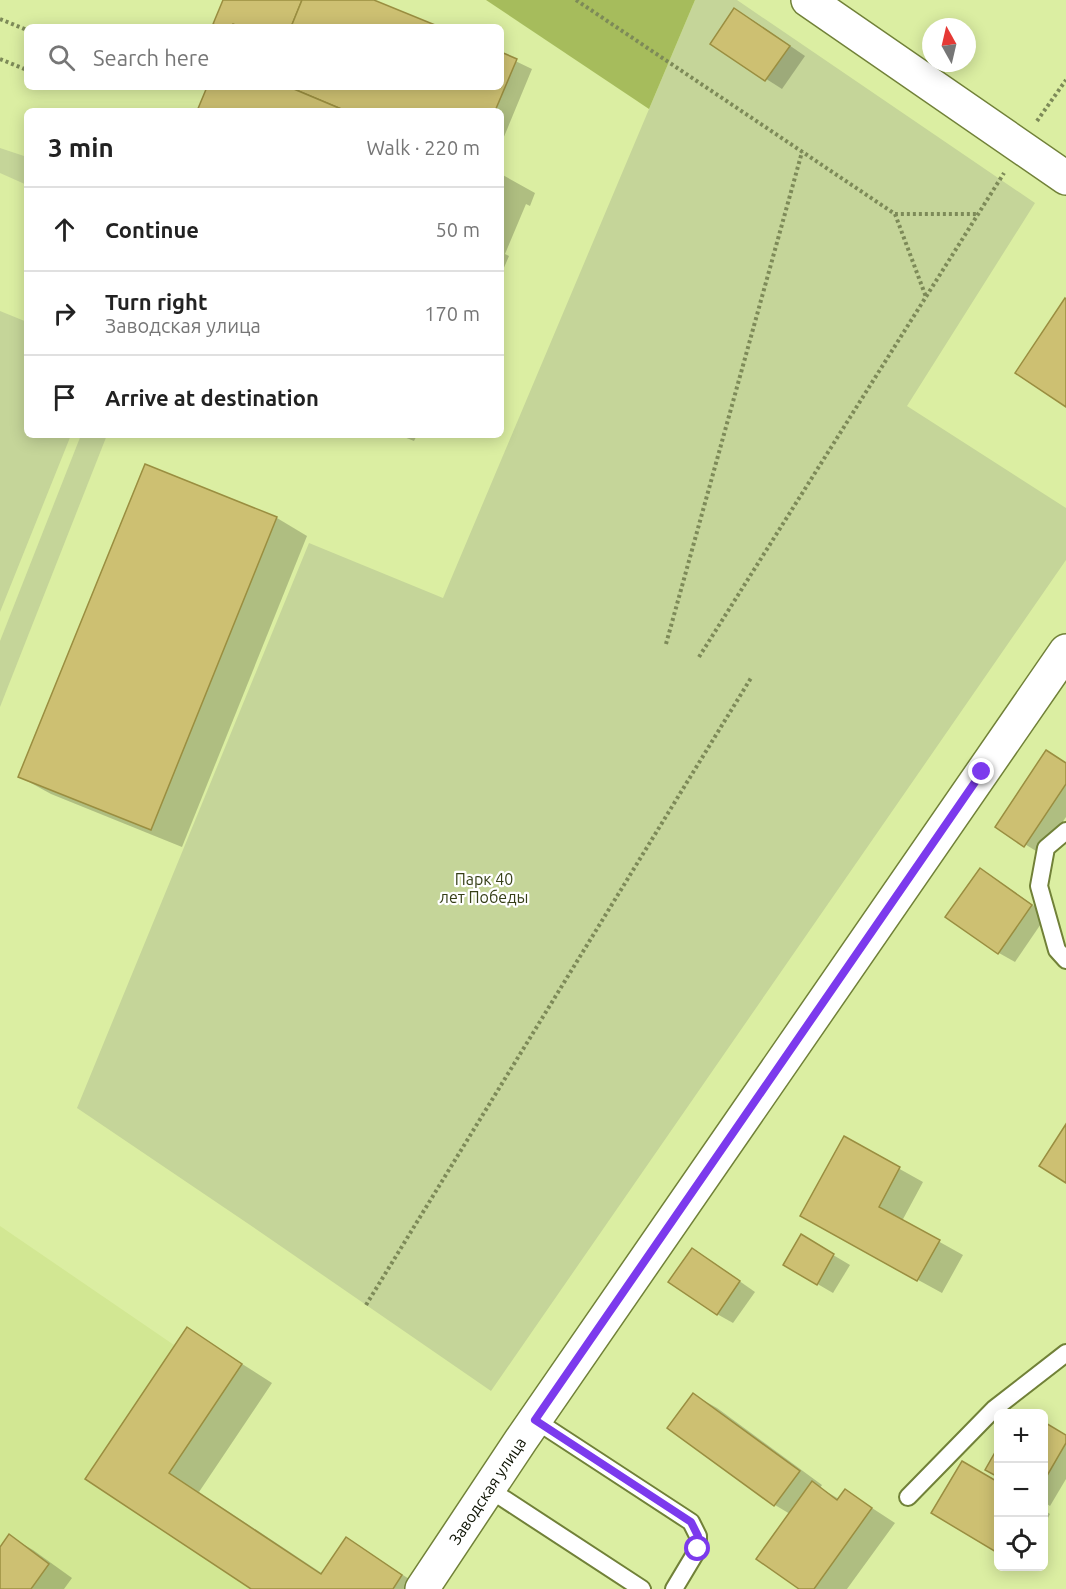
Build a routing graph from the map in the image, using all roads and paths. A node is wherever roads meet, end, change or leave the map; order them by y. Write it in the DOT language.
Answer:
graph roads {
  1 [pos="576,0"];
  2 [pos="807,0"];
  3 [pos="0,19"];
  4 [pos="24,29"];
  5 [pos="0,59"];
  6 [pos="24,69"];
  7 [pos="1066,80"];
  8 [pos="1020,147"];
  9 [pos="802,152"];
  10 [pos="1066,178"];
  11 [pos="978,213"];
  12 [pos="895,214"];
  13 [pos="926,297"];
  14 [pos="666,644"];
  15 [pos="1066,651"];
  16 [pos="699,657"];
  17 [pos="751,678"];
  18 [pos="1066,831"];
  19 [pos="1066,960"];
  20 [pos="366,1305"];
  21 [pos="1066,1353"];
  22 [pos="535,1420"];
  23 [pos="489,1489"];
  24 [pos="908,1497"];
  25 [pos="422,1589"];
  26 [pos="642,1589"];
  27 [pos="674,1589"];
  1 -- 9 [label="path"];
  2 -- 8 [label="street"];
  3 -- 4 [label="path"];
  5 -- 6 [label="path"];
  7 -- 8 [label="path"];
  8 -- 10 [label="street"];
  8 -- 11 [label="path"];
  9 -- 12 [label="path"];
  9 -- 14 [label="path"];
  11 -- 12 [label="path"];
  11 -- 13 [label="path"];
  12 -- 13 [label="path"];
  13 -- 16 [label="path"];
  15 -- 22 [label="street, Заводская улица"];
  17 -- 20 [label="path"];
  18 -- 19 [label="lane"];
  21 -- 24 [label="lane"];
  22 -- 23 [label="street, Заводская улица"];
  22 -- 27 [label="lane"];
  23 -- 25 [label="street, Заводская улица"];
  23 -- 26 [label="lane"];
}
